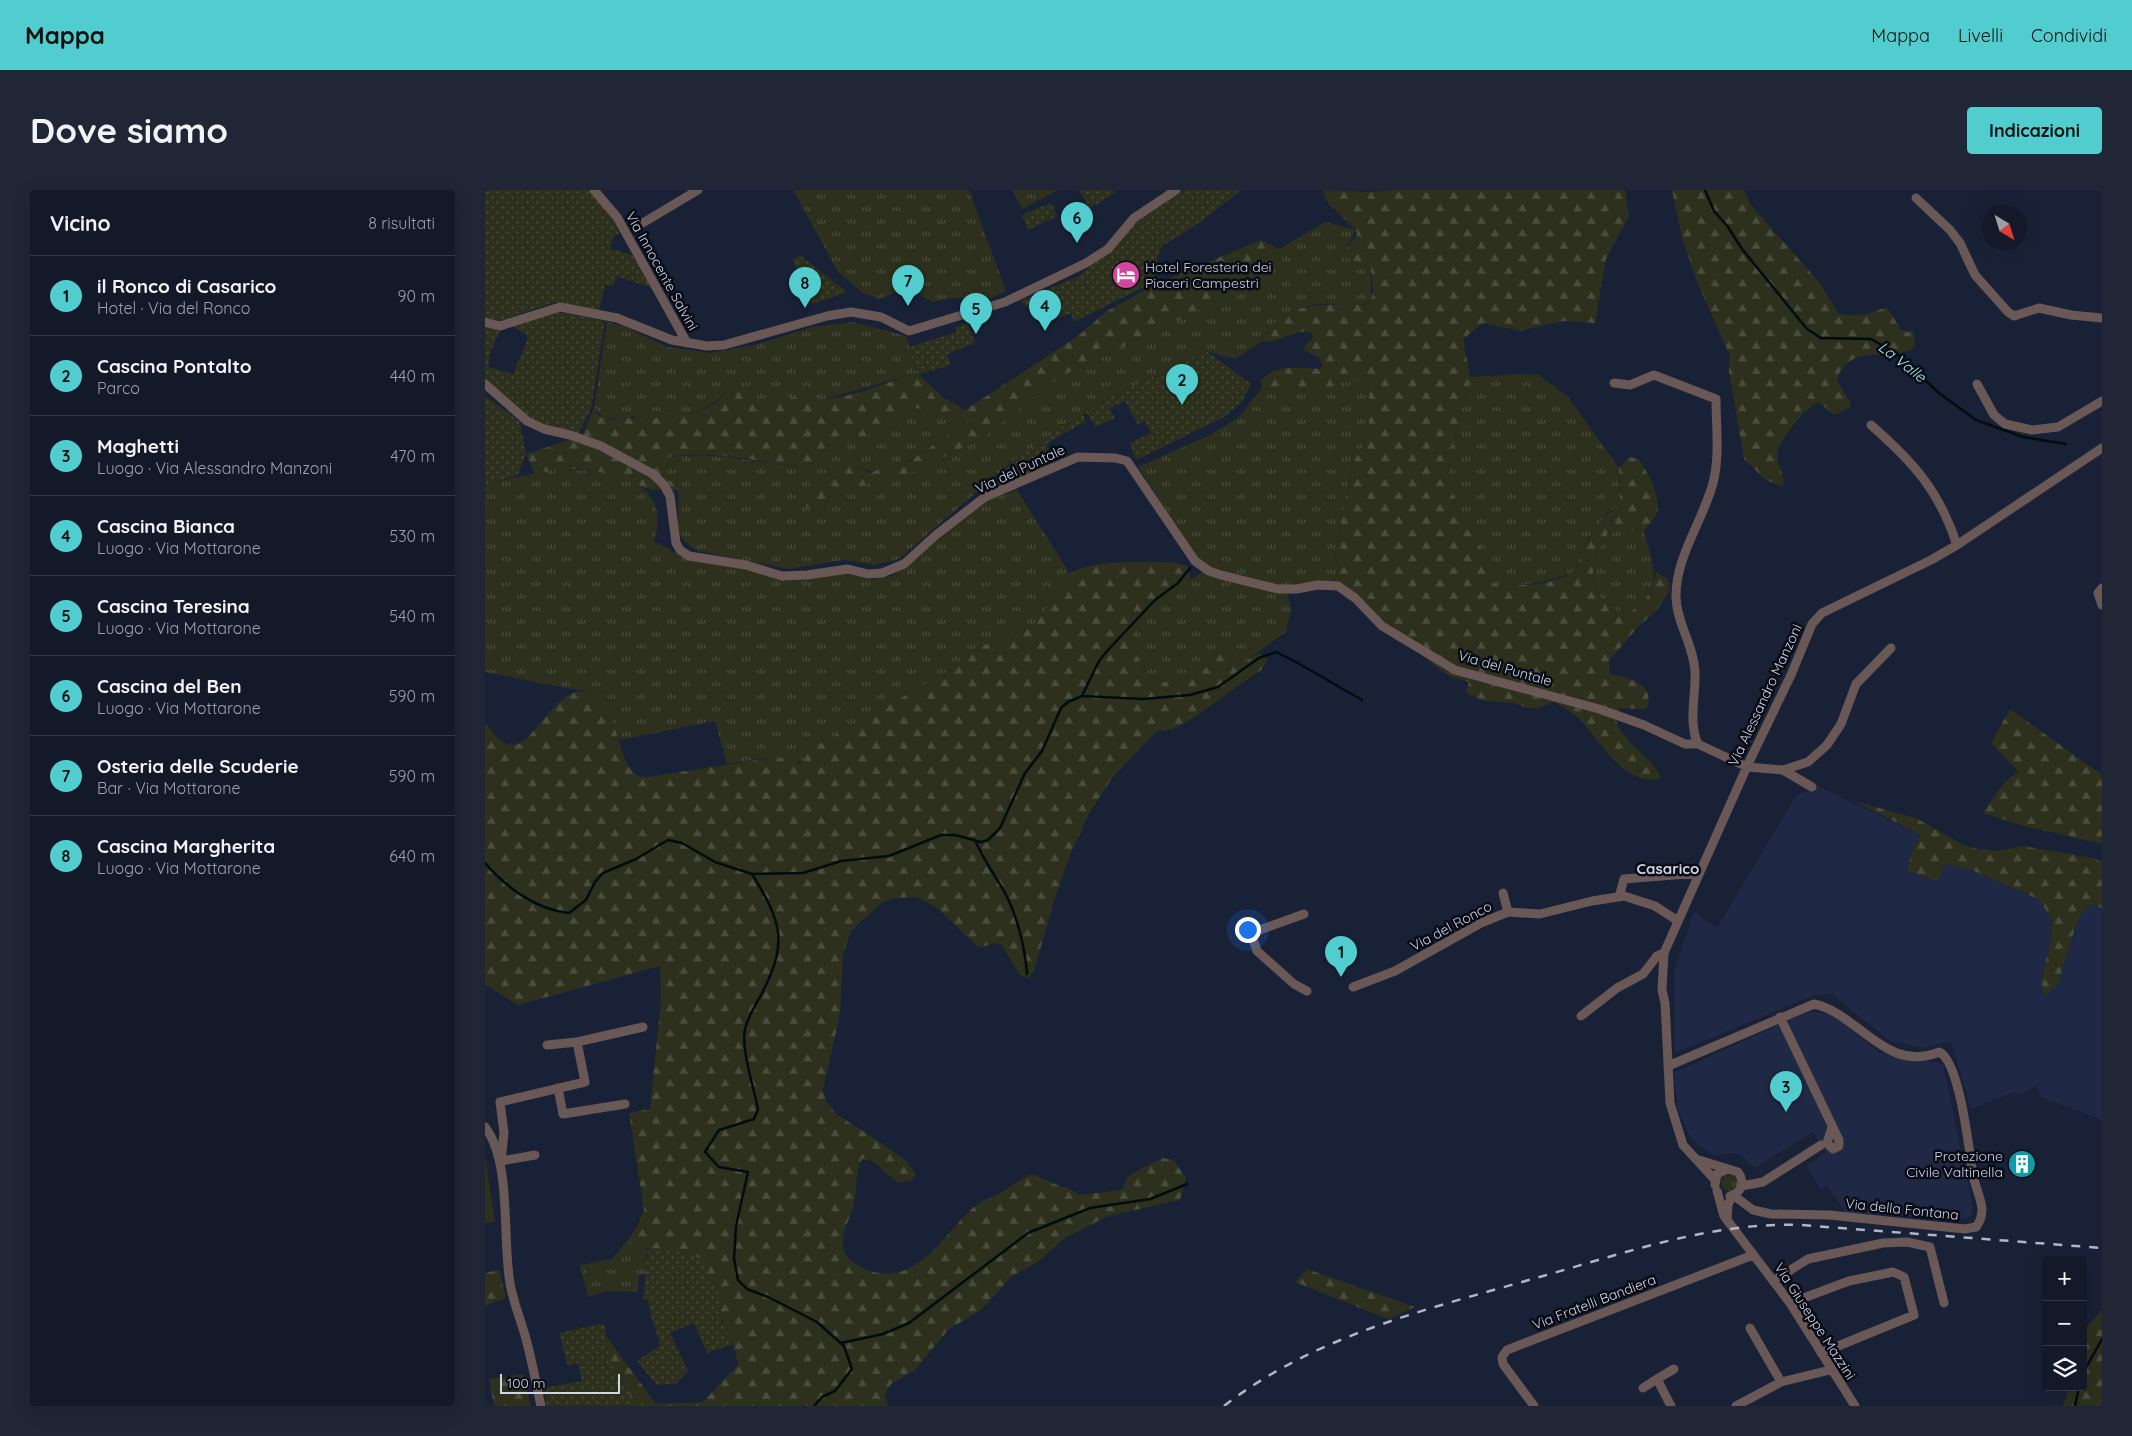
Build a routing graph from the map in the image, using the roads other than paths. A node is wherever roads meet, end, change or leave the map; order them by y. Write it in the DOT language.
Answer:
graph roads {
  1 [pos="594,190"];
  2 [pos="698,190"];
  3 [pos="1177,190"];
  4 [pos="1915,198"];
  5 [pos="636,227"];
  6 [pos="2102,318"];
  7 [pos="485,322"];
  8 [pos="687,343"];
  9 [pos="1614,383"];
  10 [pos="485,384"];
  11 [pos="1977,384"];
  12 [pos="2102,401"];
  13 [pos="1871,425"];
  14 [pos="2102,448"];
  15 [pos="1957,545"];
  16 [pos="2102,588"];
  17 [pos="2102,605"];
  18 [pos="1891,648"];
  19 [pos="1698,744"];
  20 [pos="1747,767"];
  21 [pos="1783,770"];
  22 [pos="1812,787"];
  23 [pos="1699,873"];
  24 [pos="1503,893"];
  25 [pos="1619,897"];
  26 [pos="1508,912"];
  27 [pos="1303,914"];
  28 [pos="1678,921"];
  29 [pos="1664,953"];
  30 [pos="1353,987"];
  31 [pos="1307,991"];
  32 [pos="1581,1016"];
  33 [pos="1780,1017"];
  34 [pos="643,1027"];
  35 [pos="577,1042"];
  36 [pos="547,1045"];
  37 [pos="1668,1066"];
  38 [pos="558,1088"];
  39 [pos="625,1104"];
  40 [pos="485,1127"];
  41 [pos="1832,1127"];
  42 [pos="504,1133"];
  43 [pos="495,1144"];
  44 [pos="1821,1145"];
  45 [pos="535,1155"];
  46 [pos="1697,1159"];
  47 [pos="501,1161"];
  48 [pos="1728,1169"];
  49 [pos="1772,1174"];
  50 [pos="1741,1177"];
  51 [pos="1715,1180"];
  52 [pos="1717,1191"];
  53 [pos="1737,1192"];
  54 [pos="1727,1220"];
  55 [pos="1753,1254"];
  56 [pos="1773,1280"];
  57 [pos="1790,1303"];
  58 [pos="1944,1303"];
  59 [pos="1750,1328"];
  60 [pos="1821,1353"];
  61 [pos="1674,1370"];
  62 [pos="1831,1370"];
  63 [pos="1657,1379"];
  64 [pos="1781,1382"];
  65 [pos="1643,1388"];
  66 [pos="541,1406"];
  67 [pos="1534,1406"];
  68 [pos="1671,1406"];
  69 [pos="1735,1406"];
  70 [pos="1855,1406"];
  1 -- 8 [label="street, Via Innocente Salvini"];
  2 -- 5 [label="street"];
  3 -- 8 [label="street"];
  4 -- 6 [label="street"];
  7 -- 8 [label="street"];
  9 -- 19 [label="street"];
  10 -- 19 [label="street, Via del Puntale"];
  11 -- 12 [label="street"];
  13 -- 15 [label="street"];
  14 -- 15 [label="street, Via Alessandro Manzoni"];
  15 -- 20 [label="street, Via Alessandro Manzoni"];
  16 -- 17 [label="street"];
  18 -- 21 [label="street"];
  19 -- 20 [label="street, Via del Puntale"];
  20 -- 21 [label="street"];
  20 -- 23 [label="street, Via Alessandro Manzoni"];
  21 -- 22 [label="street"];
  23 -- 25 [label="street"];
  23 -- 28 [label="street, Via Alessandro Manzoni"];
  24 -- 26 [label="street"];
  25 -- 26 [label="street, Via del Ronco"];
  25 -- 28 [label="street, Via del Ronco"];
  26 -- 30 [label="street, Via del Ronco"];
  27 -- 31 [label="street"];
  28 -- 29 [label="street, Via Alessandro Manzoni"];
  29 -- 32 [label="street"];
  29 -- 37 [label="street, Via Alessandro Manzoni"];
  33 -- 37 [label="street, Via della Fontana"];
  33 -- 41 [label="street"];
  33 -- 53 [label="street, Via della Fontana"];
  34 -- 35 [label="street"];
  35 -- 36 [label="street"];
  35 -- 38 [label="street"];
  37 -- 46 [label="street, Via Alessandro Manzoni"];
  38 -- 39 [label="street"];
  38 -- 42 [label="street"];
  40 -- 43 [label="street"];
  42 -- 43 [label="street"];
  42 -- 47 [label="street"];
  43 -- 47 [label="street"];
  44 -- 49 [label="street"];
  45 -- 47 [label="street"];
  46 -- 48 [label="street"];
  46 -- 51 [label="street, Via Alessandro Manzoni"];
  47 -- 66 [label="street"];
  48 -- 50 [label="street"];
  48 -- 51 [label="street"];
  49 -- 50 [label="street"];
  49 -- 53 [label="street"];
  50 -- 53 [label="street"];
  51 -- 52 [label="street"];
  52 -- 53 [label="street"];
  52 -- 54 [label="street, Via Giuseppe Mazzini"];
  53 -- 54 [label="street"];
  54 -- 55 [label="street, Via Giuseppe Mazzini"];
  55 -- 56 [label="street, Via Giuseppe Mazzini"];
  55 -- 67 [label="street, Via Fratelli Bandiera"];
  56 -- 57 [label="street, Via Giuseppe Mazzini"];
  56 -- 58 [label="street"];
  57 -- 60 [label="street, Via Giuseppe Mazzini"];
  57 -- 60 [label="street"];
  59 -- 64 [label="street"];
  60 -- 62 [label="street, Via Giuseppe Mazzini"];
  61 -- 63 [label="street"];
  62 -- 64 [label="street"];
  62 -- 70 [label="street, Via Giuseppe Mazzini"];
  63 -- 65 [label="street"];
  63 -- 68 [label="street"];
  64 -- 69 [label="street"];
}
